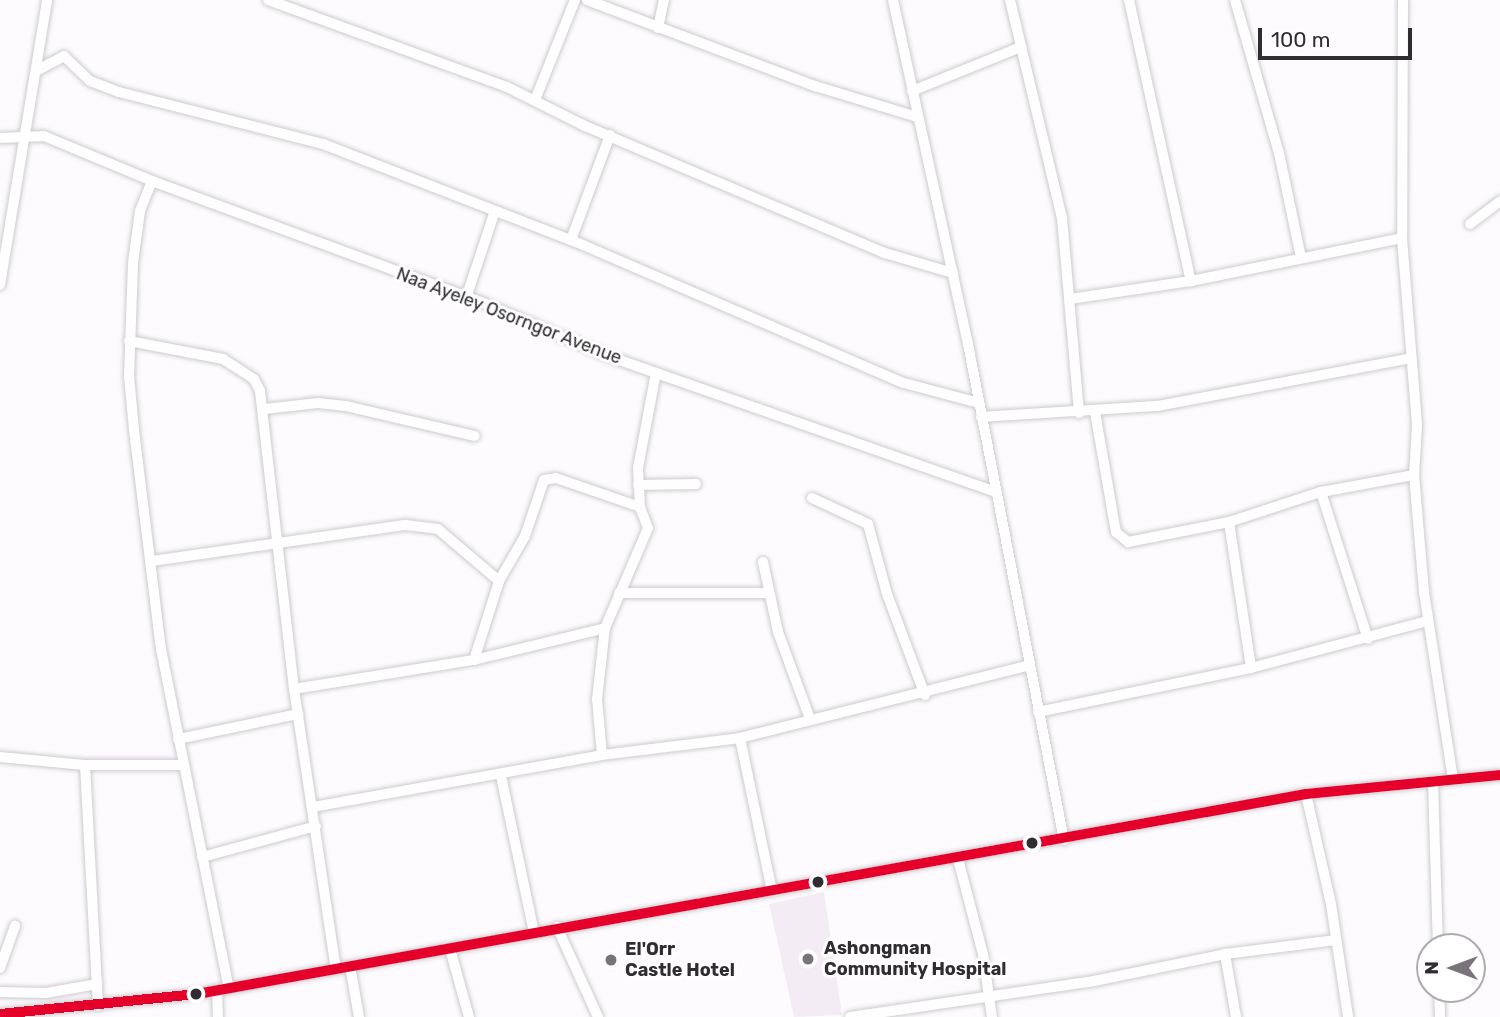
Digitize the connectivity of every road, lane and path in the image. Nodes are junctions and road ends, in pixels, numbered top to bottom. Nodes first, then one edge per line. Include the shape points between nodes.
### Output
1 (47, 0) edge
2 (268, 0) edge
3 (575, 0) edge
4 (587, 0) edge
5 (664, 0) edge
6 (893, 0) edge
7 (1010, 0) edge
8 (1129, 0) edge
9 (1235, 0) edge
10 (1403, 0) edge
11 (658, 28) junction
12 (1021, 47) junction
13 (36, 71) junction
14 (912, 91) junction
15 (535, 100) junction
16 (917, 117) junction
17 (23, 135) junction
18 (610, 135) junction
19 (0, 138) edge
20 (152, 181) junction
21 (1500, 201) edge
22 (495, 214) junction
23 (1470, 224) dead end
24 (1402, 238) junction
25 (571, 240) junction
26 (1301, 257) junction
27 (953, 273) junction
28 (1191, 281) junction
29 (0, 285) edge
30 (466, 298) junction
31 (1070, 299) junction
32 (129, 341) junction
33 (1411, 358) junction
34 (656, 373) junction
35 (979, 403) junction
36 (265, 409) junction
37 (1079, 412) junction
38 (1095, 412) junction
39 (981, 417) junction
40 (475, 436) dead end
41 (1414, 475) junction
42 (696, 484) dead end
43 (638, 485) junction
44 (997, 492) junction
45 (1321, 492) junction
46 (813, 498) dead end
47 (640, 508) junction
48 (1229, 522) junction
49 (278, 542) junction
50 (152, 561) junction
51 (762, 562) dead end
52 (499, 581) junction
53 (619, 593) junction
54 (766, 593) junction
55 (1428, 621) junction
56 (605, 628) junction
57 (1368, 639) junction
58 (474, 660) junction
59 (1030, 665) junction
60 (1251, 668) junction
61 (294, 689) junction
62 (925, 695) junction
63 (1038, 712) junction
64 (298, 714) junction
65 (810, 719) junction
66 (740, 738) junction
67 (177, 739) junction
68 (602, 755) junction
69 (0, 757) edge
70 (85, 765) junction
71 (183, 765) junction
72 (1500, 775) edge
73 (501, 776) junction
74 (1453, 779) junction
75 (1433, 781) junction
76 (1306, 794) junction
77 (313, 807) junction
78 (316, 826) junction
79 (1064, 840) junction
80 (202, 857) junction
81 (958, 859) junction
82 (772, 891) junction
83 (15, 926) dead end
84 (557, 927) junction
85 (534, 932) junction
86 (1438, 933) edge
87 (1336, 940) junction
88 (450, 949) junction
89 (1225, 954) junction
90 (350, 966) junction
91 (0, 968) edge
92 (336, 968) junction
93 (97, 984) junction
94 (229, 988) junction
95 (217, 990) junction
96 (0, 992) edge
97 (988, 996) junction
98 (99, 1006) junction
99 (0, 1014) edge
100 (218, 1017) edge
101 (359, 1017) edge
102 (469, 1017) edge
103 (598, 1017) edge
104 (850, 1017) edge
105 (992, 1017) edge
106 (1236, 1017) edge
107 (1348, 1017) edge

1 - 13 street
2 - 15 street
3 - 15 street
4 - 11 street
5 - 11 street
6 - 14 street
7 - 12 street
8 - 28 street
9 - 26 street via 1279,153
10 - 24 street
11 - 16 street via 815,86
12 - 14 street
12 - 31 street via 1062,218
13 - 17 street
13 - 22 street via 64,56 96,84 310,139
14 - 16 street
15 - 18 street
16 - 27 street
17 - 19 street, Naa Ayeley Osorngor Avenue
17 - 20 street, Naa Ayeley Osorngor Avenue via 44,136
17 - 29 street
18 - 25 street
18 - 27 street via 885,253
20 - 30 street, Naa Ayeley Osorngor Avenue
20 - 32 street via 135,237
21 - 23 street
22 - 25 street
22 - 30 street
24 - 26 street
24 - 33 street
25 - 35 street via 904,383
26 - 28 street
27 - 35 street
28 - 31 street
30 - 34 street, Naa Ayeley Osorngor Avenue
31 - 37 street
32 - 36 street via 198,352 242,369 254,379
32 - 50 street via 134,430
33 - 38 street via 1236,394
33 - 41 street via 1418,425
34 - 43 street
34 - 44 street, Naa Ayeley Osorngor Avenue
35 - 39 street
36 - 40 street via 327,404
36 - 49 street
37 - 38 street
37 - 39 street
38 - 48 street via 1120,538 1128,542 1151,539
39 - 44 street
41 - 45 street
41 - 55 street
42 - 43 street
43 - 47 street
44 - 59 street
45 - 48 street
45 - 57 street
46 - 62 street via 868,524 887,594
47 - 52 street via 546,478 525,536
47 - 53 street via 646,535
48 - 60 street
49 - 50 street
49 - 52 street via 423,526 451,537
49 - 61 street
50 - 67 street
51 - 54 street
52 - 58 street
53 - 54 street
53 - 56 street
54 - 65 street
55 - 57 street
55 - 74 street
56 - 58 street
56 - 68 street via 597,699
57 - 60 street
58 - 61 street
59 - 62 street
59 - 63 street
60 - 63 street
61 - 64 street
62 - 65 street
63 - 79 street
64 - 67 street
64 - 77 street
65 - 66 street
66 - 68 street
66 - 82 street
67 - 71 street
68 - 73 street
69 - 70 street
70 - 71 street
70 - 93 street
71 - 80 street
72 - 74 street
73 - 77 street
73 - 85 street
74 - 75 street
75 - 76 street
75 - 86 street
76 - 79 street
76 - 87 street
77 - 78 street
78 - 80 street
78 - 92 street
79 - 81 street
80 - 94 street
81 - 82 street
81 - 97 street via 983,954
82 - 84 street
83 - 91 street
84 - 85 street
84 - 103 street
85 - 88 street
87 - 89 street
87 - 107 street
88 - 90 street
88 - 102 street
89 - 97 street via 1094,981
89 - 106 street
90 - 92 street
90 - 101 street
92 - 94 street
93 - 96 street via 46,993
93 - 98 street
94 - 95 street
95 - 98 street
95 - 100 street
97 - 104 street
97 - 105 street
98 - 99 street

